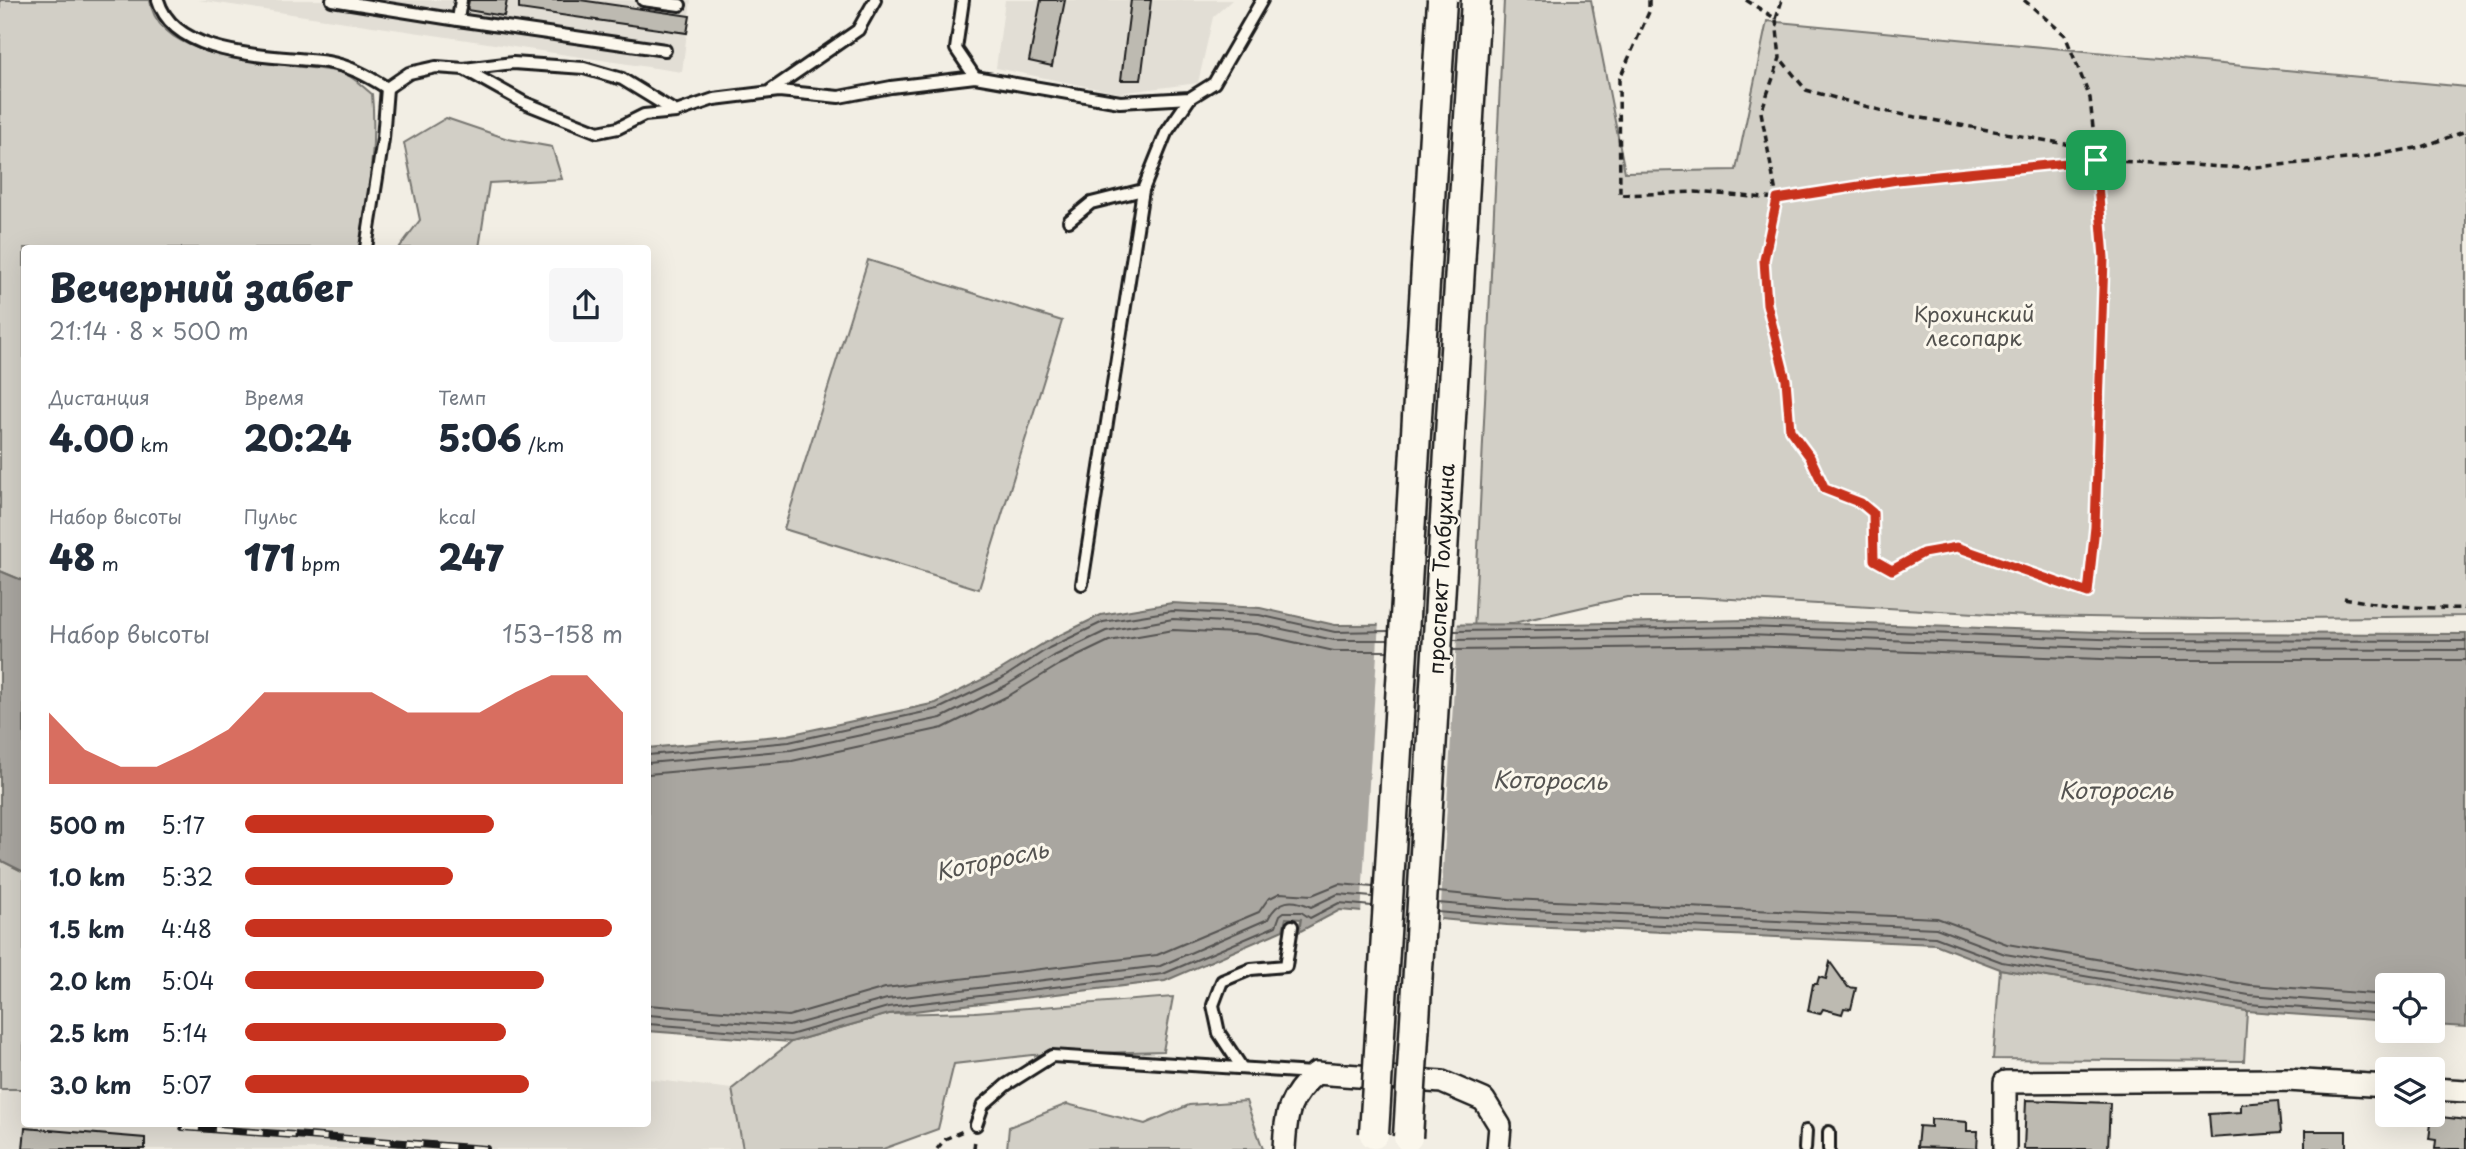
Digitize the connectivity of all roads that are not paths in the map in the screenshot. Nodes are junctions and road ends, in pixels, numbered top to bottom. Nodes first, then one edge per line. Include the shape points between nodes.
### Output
1 (158, 0) edge
2 (332, 0) edge
3 (461, 0) edge
4 (643, 0) edge
5 (876, 0) edge
6 (963, 0) edge
7 (1262, 0) edge
8 (1442, 0) edge
9 (1476, 0) edge
10 (680, 5) dead end
11 (458, 20) junction
12 (665, 50) dead end
13 (464, 69) junction
14 (975, 77) junction
15 (387, 88) junction
16 (768, 92) junction
17 (1190, 98) junction
18 (676, 112) junction
19 (1143, 190) junction
20 (1069, 221) dead end
21 (366, 245) edge
22 (1082, 584) dead end
23 (1292, 926) dead end
24 (1242, 1068) junction
25 (1316, 1073) junction
26 (2375, 1085) edge
27 (2445, 1090) edge
28 (2466, 1091) edge
29 (976, 1125) road end
30 (1806, 1131) dead end
31 (1829, 1132) dead end
32 (1374, 1134) dead end
33 (1408, 1137) dead end
34 (1284, 1149) edge
35 (1498, 1149) edge
36 (1805, 1149) edge
37 (1829, 1149) edge
38 (2005, 1149) edge

1 - 15 lane via 173,26 210,44 253,55 328,62 360,71
2 - 11 lane
3 - 11 lane
4 - 10 lane
5 - 16 lane via 858,30
6 - 14 lane via 956,49
7 - 17 lane via 1214,83
8 - 32 main road, проспект Толбухина, bridge
9 - 33 main road, проспект Толбухина, bridge
11 - 12 lane
13 - 15 lane via 436,67 410,73
13 - 18 lane via 513,63 599,70
13 - 18 lane via 525,103 598,132 644,115
14 - 16 lane via 839,97
14 - 17 lane via 1120,102
15 - 21 lane
16 - 18 lane via 714,99
17 - 19 lane via 1166,133
19 - 20 lane via 1091,203
19 - 22 lane
23 - 24 lane via 1286,966 1251,969 1222,981 1213,1005 1219,1033
24 - 25 lane
24 - 29 lane via 1052,1056 983,1105
25 - 34 street via 1297,1090 1285,1122
25 - 35 street via 1442,1082 1484,1100 1500,1126
26 - 38 street via 2287,1080 2005,1082
27 - 28 street
30 - 36 lane
31 - 37 lane

